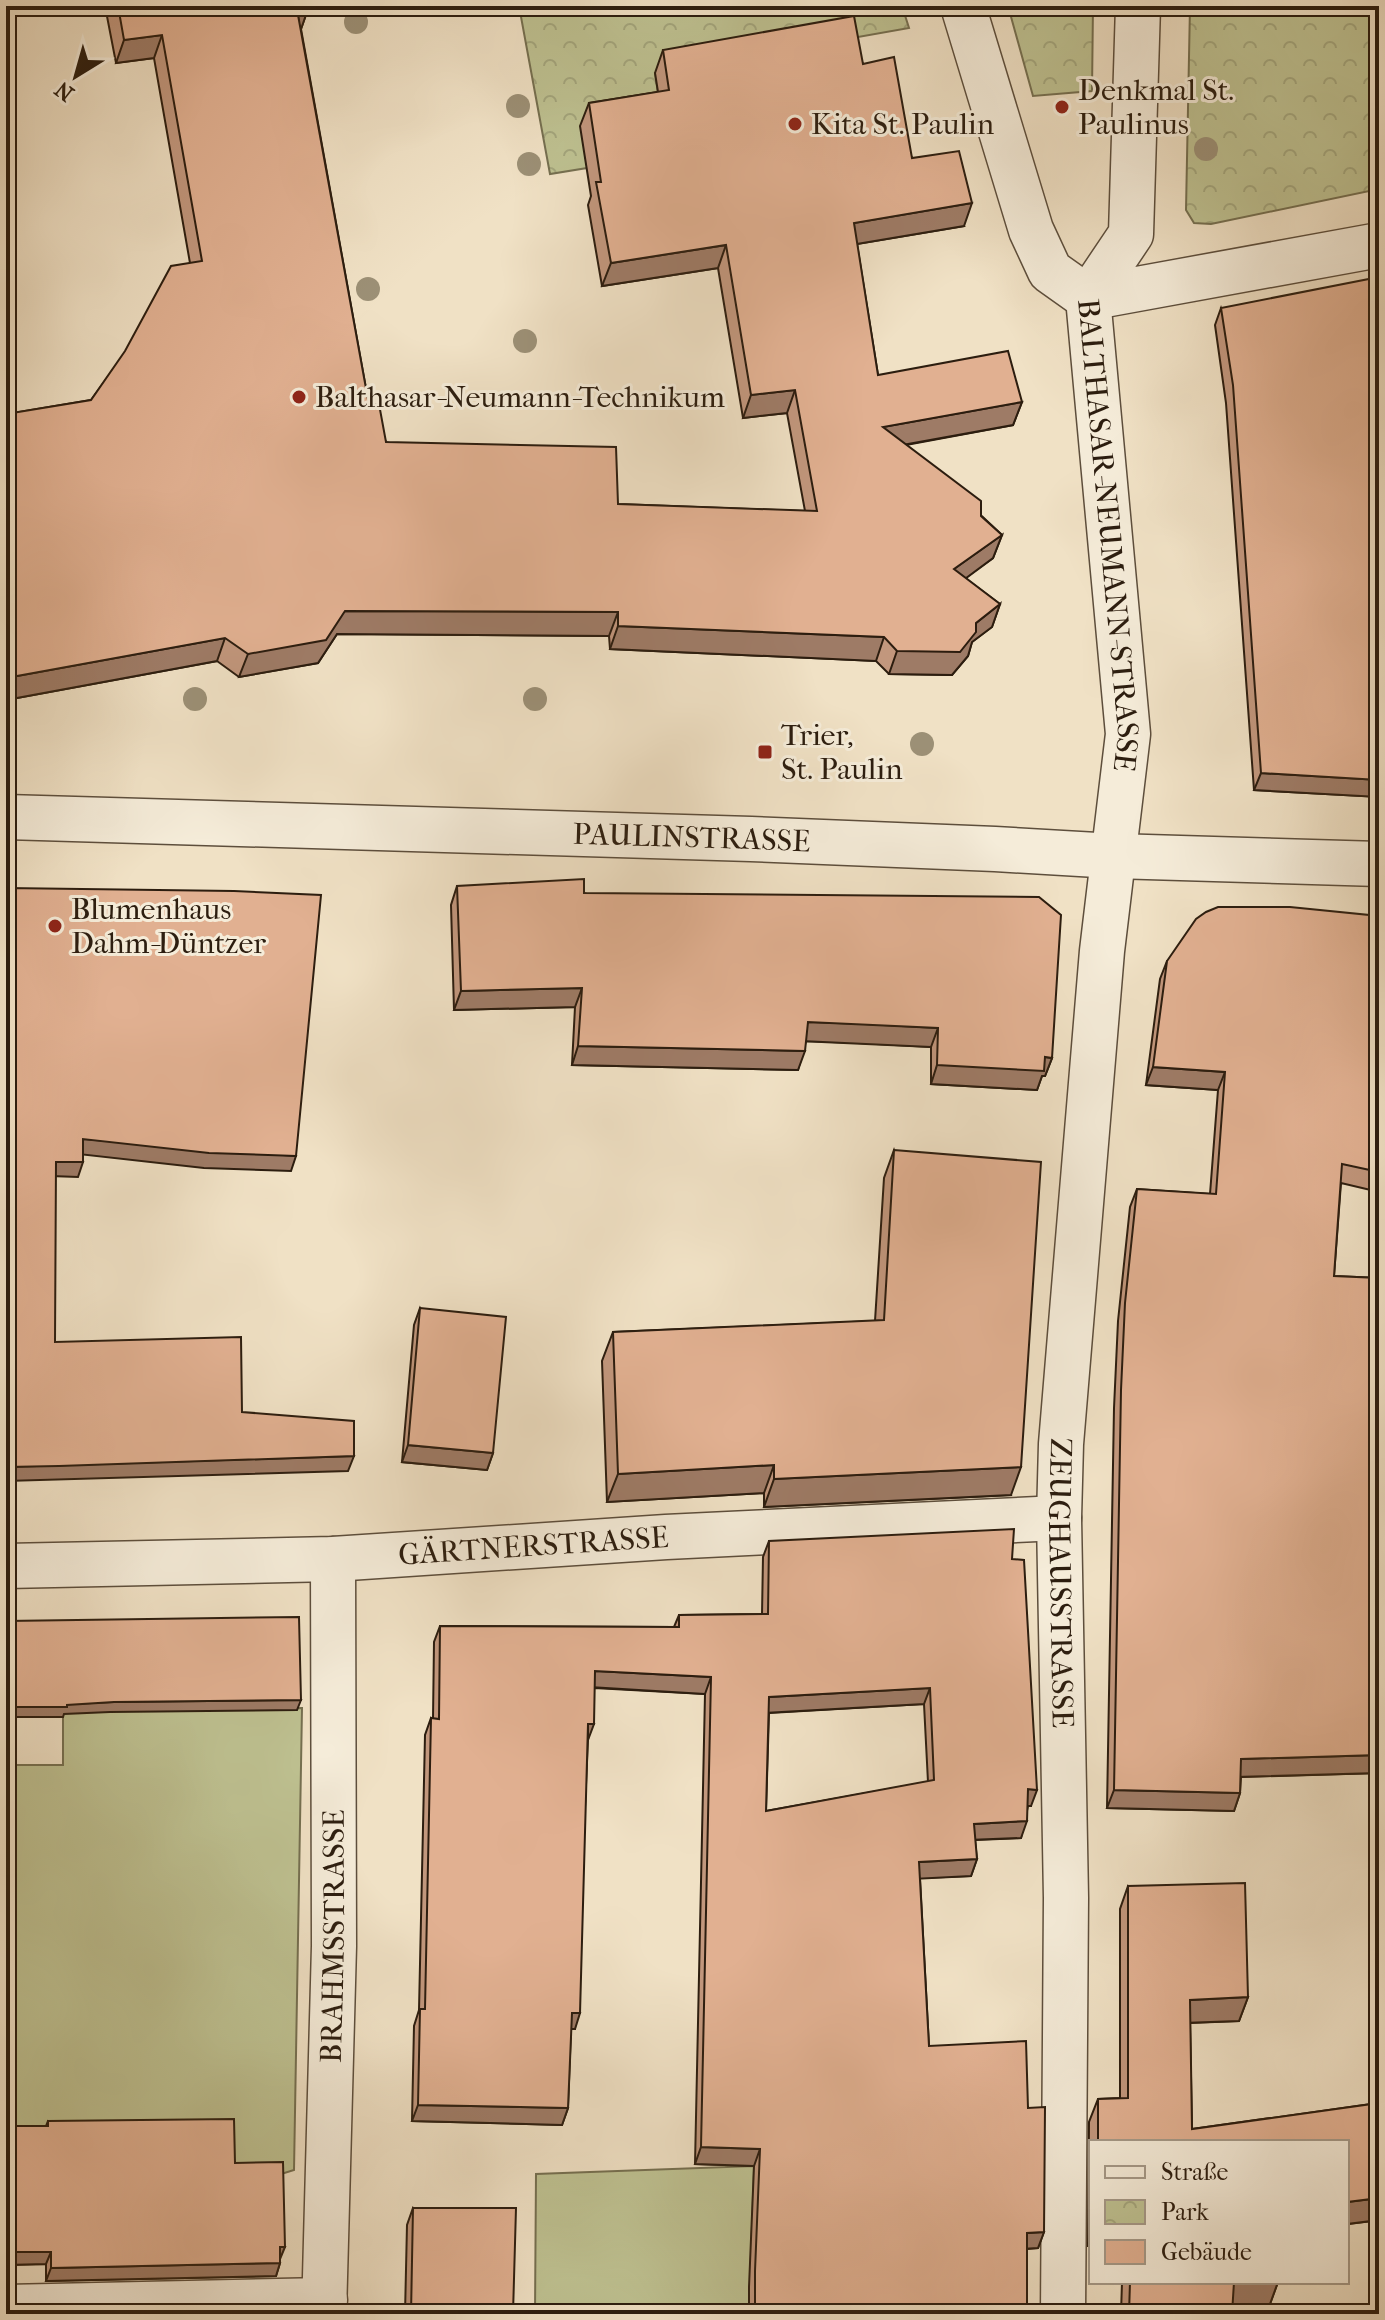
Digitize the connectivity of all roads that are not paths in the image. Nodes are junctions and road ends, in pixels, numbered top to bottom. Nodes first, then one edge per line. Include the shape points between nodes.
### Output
1 (963, 6) edge
2 (1138, 6) edge
3 (1379, 245) edge
4 (1088, 298) junction
5 (6, 817) edge
6 (1114, 856) junction
7 (1379, 864) edge
8 (1059, 1518) junction
9 (333, 1559) junction
10 (6, 1566) edge
11 (6, 2307) edge
12 (324, 2307) edge
13 (1063, 2314) edge

1 - 4 street, BALTHASAR-NEUMANN-STRASSE via 1031,230 1050,271
2 - 4 street via 1131,234
3 - 4 street
4 - 6 street, BALTHASAR-NEUMANN-STRASSE via 1128,734
5 - 6 street, PAULINSTRASSE via 751,839
6 - 7 street, PAULINSTRASSE
6 - 8 street, ZEUGHAUSSTRASSE via 1064,1400
8 - 9 street, GÄRTNERSTRASSE
8 - 13 street, ZEUGHAUSSTRASSE via 1066,1898
9 - 10 street, GÄRTNERSTRASSE
9 - 12 street, BRAHMSSTRASSE via 334,1946
11 - 12 street

